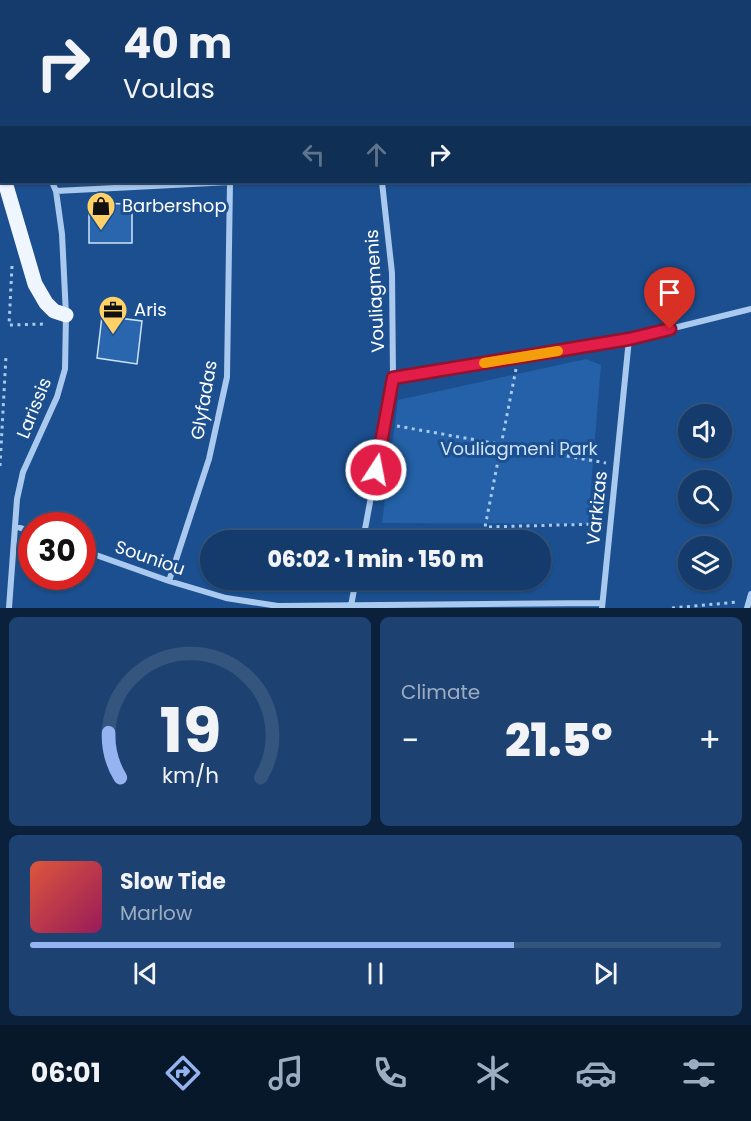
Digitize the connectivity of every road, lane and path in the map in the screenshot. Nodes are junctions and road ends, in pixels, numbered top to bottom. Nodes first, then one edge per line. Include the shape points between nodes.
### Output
1 (5, 183) edge
2 (52, 183) edge
3 (212, 183) edge
4 (231, 183) edge
5 (382, 183) edge
6 (56, 191) junction
7 (751, 309) edge
8 (66, 315) junction
9 (9, 325) dead end
10 (629, 339) junction
11 (6, 356) dead end
12 (518, 358) junction
13 (393, 378) junction
14 (385, 424) junction
15 (502, 444) junction
16 (616, 465) junction
17 (0, 466) edge
18 (610, 523) junction
19 (15, 526) junction
20 (18, 527) edge
21 (365, 530) edge
22 (96, 555) edge
23 (170, 581) junction
24 (354, 590) edge
25 (749, 601) edge
26 (602, 605) edge
27 (351, 606) junction
28 (453, 607) edge
29 (9, 608) edge
30 (672, 608) edge

1 - 8 main road via 35,285 54,311
2 - 6 street, Larissis
3 - 6 street
4 - 23 street, Glyfadas via 227,377 209,459
5 - 13 street, Vouliagmenis via 392,273
6 - 8 street, Larissis
7 - 10 street
8 - 9 path via 48,324
8 - 19 street, Larissis via 65,369 57,397 23,472
10 - 12 street
10 - 16 street, Varkizas
11 - 17 path
12 - 13 street
12 - 15 path
13 - 14 street, Vouliagmenis
14 - 15 path
14 - 21 street, Vouliagmenis
15 - 16 path
15 - 18 path via 485,527
16 - 18 street, Varkizas
18 - 26 street, Varkizas
19 - 20 street
19 - 29 street, Larissis
22 - 23 street, Souniou
23 - 27 street, Souniou via 226,598 278,606
24 - 27 street
25 - 30 path
26 - 28 street, Souniou
27 - 28 street, Souniou

